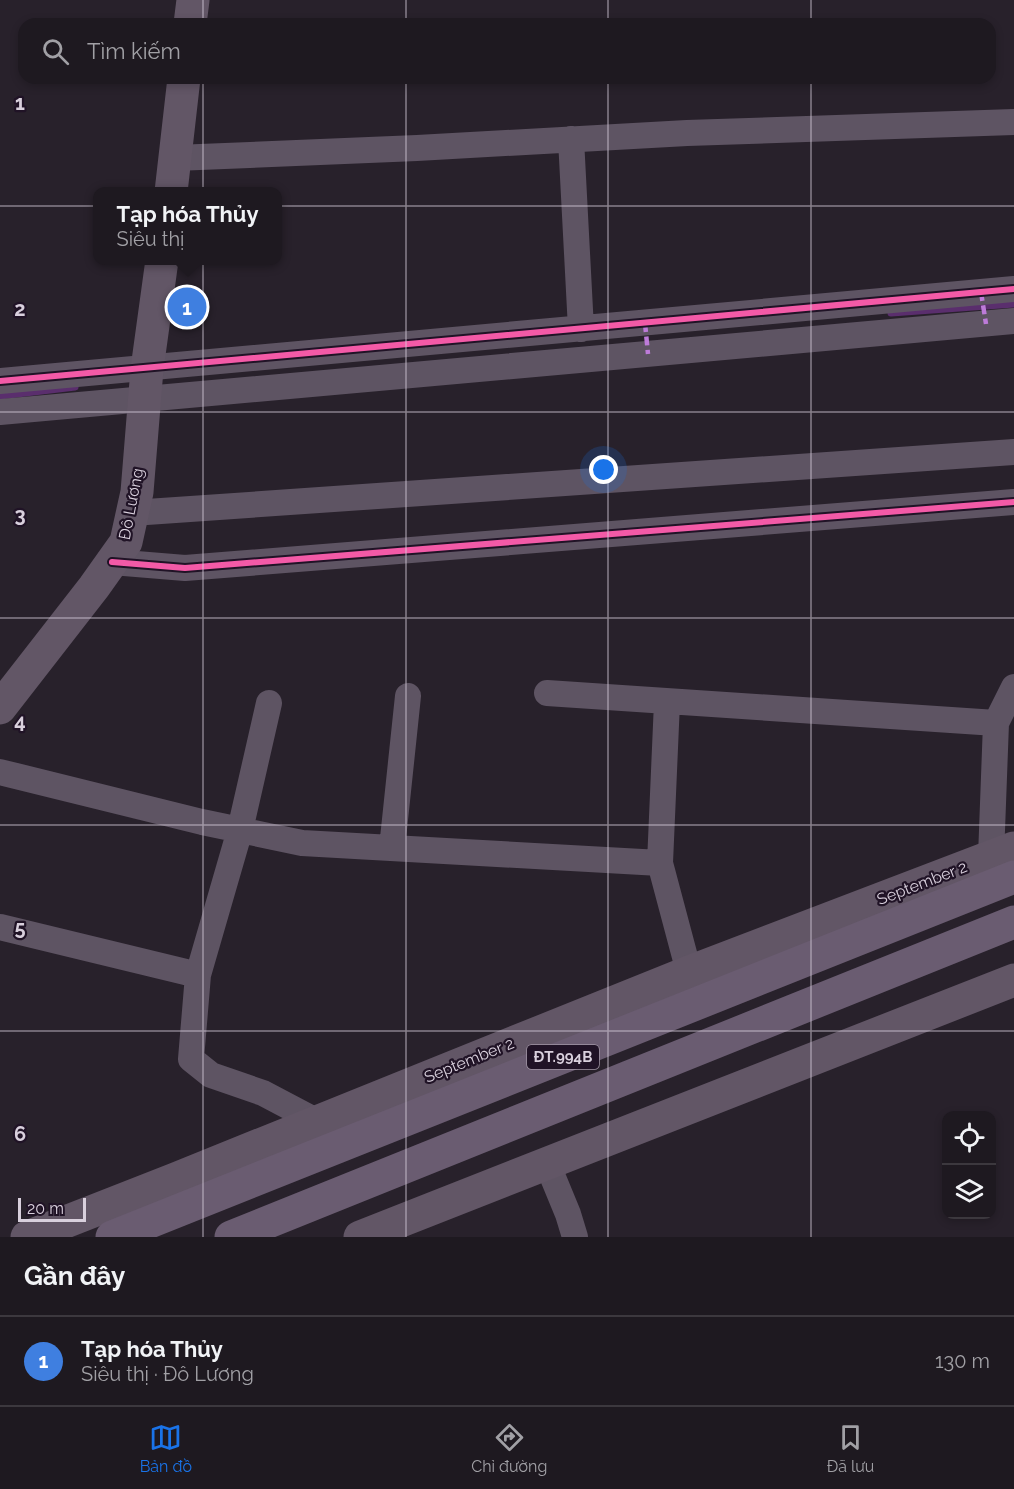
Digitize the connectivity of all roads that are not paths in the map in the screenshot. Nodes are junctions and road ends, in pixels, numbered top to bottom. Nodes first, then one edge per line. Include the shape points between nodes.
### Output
1 (193, 0) edge
2 (191, 18) edge
3 (183, 84) edge
4 (1014, 122) edge
5 (571, 139) junction
6 (175, 158) junction
7 (172, 187) edge
8 (161, 265) edge
9 (1014, 289) edge
10 (1014, 321) edge
11 (581, 329) junction
12 (0, 381) edge
13 (146, 384) junction
14 (0, 412) edge
15 (1014, 452) edge
16 (1014, 502) edge
17 (132, 513) junction
18 (112, 562) junction
19 (1014, 687) edge
20 (547, 693) dead end
21 (408, 696) dead end
22 (667, 702) junction
23 (269, 703) dead end
24 (0, 708) edge
25 (996, 723) junction
26 (0, 772) edge
27 (240, 830) junction
28 (392, 848) junction
29 (1006, 861) edge
30 (660, 863) junction
31 (1014, 922) edge
32 (0, 927) edge
33 (689, 972) junction
34 (198, 975) junction
35 (1014, 980) edge
36 (318, 1122) junction
37 (548, 1163) junction
38 (27, 1237) edge
39 (112, 1237) edge
40 (231, 1237) edge
41 (360, 1237) edge
42 (575, 1237) edge

1 - 2 main road
3 - 6 main road
4 - 5 street
5 - 6 street
5 - 11 street
6 - 7 main road
8 - 13 main road, Đô Lương
9 - 11 street
10 - 13 street
11 - 13 street
12 - 13 street
13 - 14 street
13 - 17 main road, Đô Lương
15 - 17 street
16 - 18 street via 185,568
17 - 18 main road, Đô Lương via 126,542
18 - 24 main road, Đô Lương
19 - 25 street
20 - 22 street
21 - 28 street
22 - 25 street
22 - 30 street
23 - 27 street
25 - 29 street
26 - 27 street
27 - 28 street via 302,843
27 - 34 street
28 - 30 street
29 - 33 main road, September 2 / ĐT.994B
29 - 39 main road, September 2 / ĐT.994B
30 - 33 street
31 - 40 main road, ĐT.994B
32 - 34 street
33 - 36 main road, September 2 / ĐT.994B
34 - 36 street via 190,1059 211,1075 263,1093
35 - 37 main road
36 - 38 main road, September 2 / ĐT.994B
37 - 41 main road
37 - 42 street

